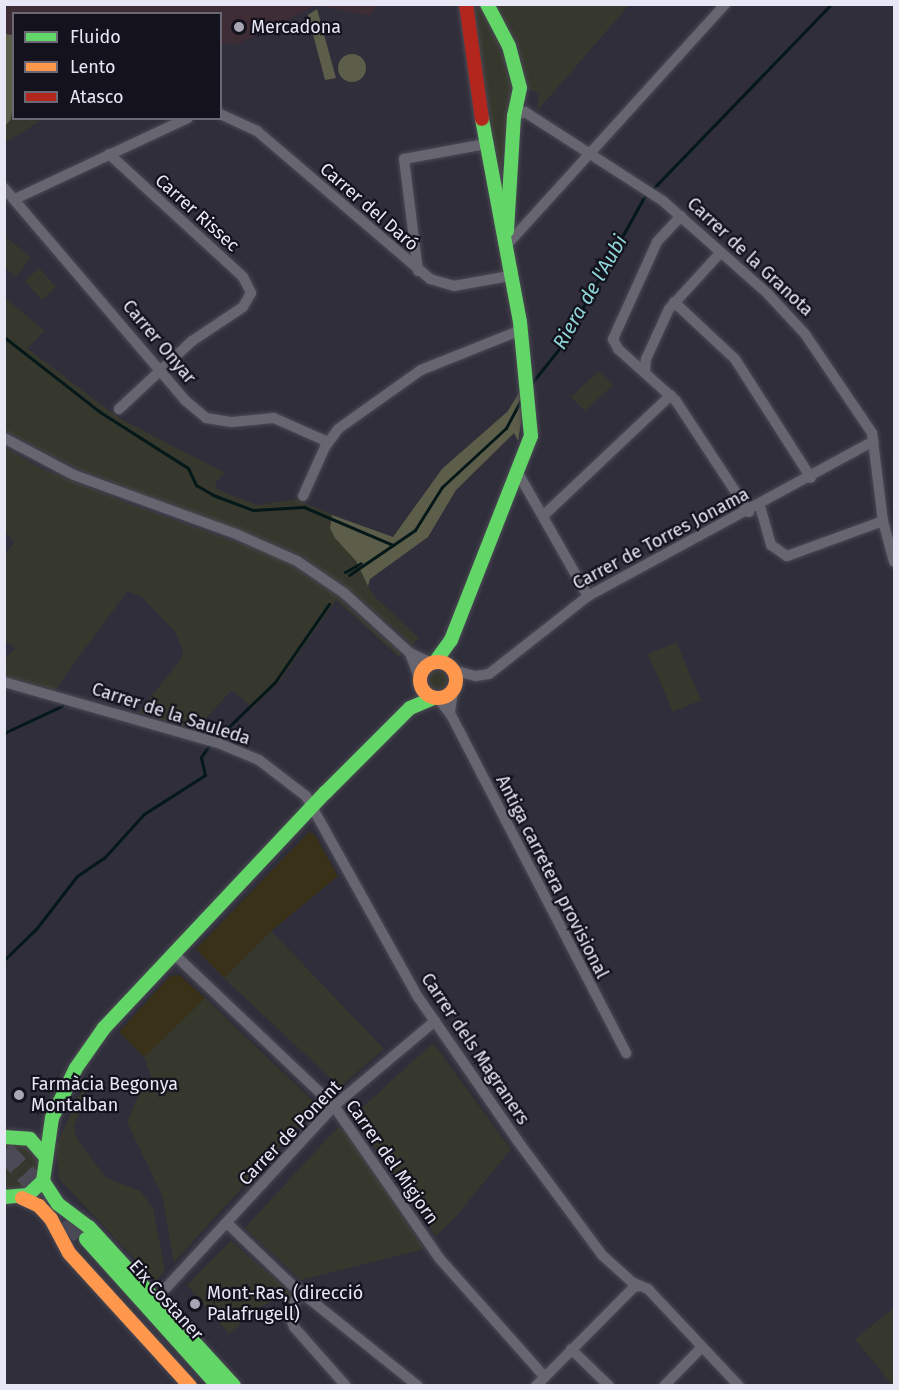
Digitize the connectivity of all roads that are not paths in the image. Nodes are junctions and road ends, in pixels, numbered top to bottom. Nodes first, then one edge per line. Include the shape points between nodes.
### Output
1 (466, 4) edge
2 (487, 4) edge
3 (725, 4) edge
4 (517, 102) junction
5 (222, 115) edge
6 (184, 120) edge
7 (537, 120) junction
8 (486, 144) junction
9 (109, 154) junction
10 (586, 154) junction
11 (4, 188) edge
12 (15, 200) junction
13 (681, 216) junction
14 (505, 247) junction
15 (721, 252) junction
16 (418, 271) junction
17 (509, 276) junction
18 (674, 302) junction
19 (521, 330) junction
20 (160, 368) junction
21 (645, 372) junction
22 (671, 395) junction
23 (119, 409) dead end
24 (4, 438) edge
25 (874, 441) junction
26 (328, 442) junction
27 (518, 473) junction
28 (811, 478) junction
29 (303, 496) dead end
30 (759, 506) junction
31 (749, 512) junction
32 (543, 516) junction
33 (884, 526) junction
34 (894, 561) edge
35 (588, 596) junction
36 (451, 640) junction
37 (410, 653) junction
38 (433, 663) junction
39 (451, 668) junction
40 (471, 675) junction
41 (4, 682) edge
42 (420, 682) junction
43 (454, 688) junction
44 (436, 698) junction
45 (410, 708) junction
46 (451, 715) junction
47 (311, 807) junction
48 (174, 954) junction
49 (435, 1022) junction
50 (626, 1053) dead end
51 (334, 1106) junction
52 (52, 1118) junction
53 (10, 1135) edge
54 (45, 1156) junction
55 (43, 1181) junction
56 (4, 1197) edge
57 (22, 1198) junction
58 (227, 1223) junction
59 (641, 1286) junction
60 (166, 1288) dead end
61 (299, 1290) junction
62 (702, 1347) junction
63 (571, 1349) junction
64 (544, 1376) junction
65 (190, 1386) edge
66 (203, 1386) edge
67 (218, 1386) edge
68 (234, 1386) edge
69 (346, 1386) edge
70 (418, 1386) edge
71 (536, 1386) edge
72 (609, 1386) edge
73 (664, 1386) edge
74 (739, 1386) edge

1 - 8 main road
2 - 4 main road via 509,46
3 - 10 street
4 - 7 street
4 - 7 street via 521,112
4 - 14 main road
5 - 16 street, Carrer del Daró via 257,131
6 - 9 street
7 - 10 street, Carrer de la Granota
8 - 14 main road
8 - 16 street via 404,159
9 - 12 street
9 - 20 street, Carrer Rissec via 243,277 251,293 248,301
10 - 13 street, Carrer de la Granota
10 - 14 street
11 - 12 street, Carrer Onyar
12 - 20 street, Carrer Onyar
13 - 15 street, Carrer de la Granota
13 - 21 street via 657,242 614,330 618,349
14 - 17 main road
15 - 18 street
15 - 25 street, Carrer de la Granota via 768,294 816,347
16 - 17 street, Carrer del Daró via 443,285
17 - 19 main road
18 - 21 street via 645,359
18 - 28 street via 735,359
19 - 26 street via 421,370 338,429
19 - 27 main road via 531,436
20 - 23 street
20 - 26 street, Carrer Onyar via 186,401 206,418 232,422 274,418
21 - 22 street
22 - 31 street
22 - 32 street
24 - 37 street via 74,475 252,540 297,561 344,593
25 - 28 street, Carrer de Torres Jonama
25 - 33 street
26 - 29 street
27 - 32 street
27 - 36 main road
28 - 30 street, Carrer de Torres Jonama
30 - 31 street, Carrer de Torres Jonama
30 - 33 street via 771,545 788,556
31 - 35 street, Carrer de Torres Jonama
32 - 35 street
33 - 34 street
35 - 40 street, Carrer de Torres Jonama via 489,674
36 - 38 main road
36 - 39 main road
37 - 38 street
37 - 42 street via 419,668
38 - 39 main road
38 - 42 main road
39 - 40 street
39 - 43 main road
40 - 43 street, Carrer de Torres Jonama
41 - 47 street, Carrer de la Sauleda via 214,741 278,772 306,796
42 - 44 main road
42 - 45 main road
43 - 44 main road
43 - 46 street
44 - 45 main road
44 - 46 street, Antiga carretera provisional
45 - 47 main road
46 - 50 street, Antiga carretera provisional
47 - 48 main road
47 - 49 street, Carrer dels Magraners
48 - 51 street, Carrer del Migjorn
48 - 52 main road via 91,1045
49 - 51 street, Carrer de Ponent
49 - 59 street, Carrer dels Magraners via 602,1255
51 - 58 street, Carrer de Ponent
51 - 64 street, Carrer del Migjorn via 440,1259
52 - 53 main road
52 - 54 main road
53 - 54 main road via 35,1143
54 - 55 main road
55 - 57 main road
55 - 68 main road via 58,1204 89,1227
56 - 57 main road
57 - 65 main road via 39,1206 51,1219 69,1253
58 - 60 street, Carrer de Ponent
58 - 61 street
59 - 62 street, Carrer dels Magraners
59 - 63 street via 634,1287
61 - 69 street via 291,1316 294,1327
61 - 70 street
62 - 73 street
62 - 74 street, Carrer dels Magraners
63 - 64 street
63 - 72 street
64 - 71 street
66 - 67 main road, Eix Costaner via 83,1243

